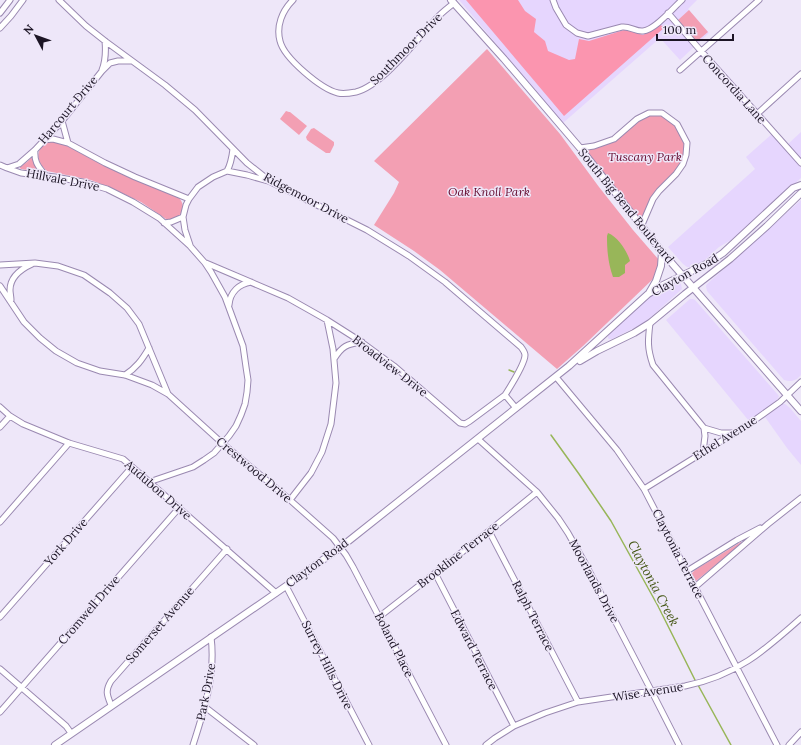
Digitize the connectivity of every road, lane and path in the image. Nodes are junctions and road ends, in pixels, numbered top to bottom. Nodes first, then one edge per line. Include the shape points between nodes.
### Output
1 (10, 0) edge
2 (23, 0) edge
3 (59, 0) edge
4 (293, 0) edge
5 (553, 0) edge
6 (682, 0) edge
7 (759, 0) edge
8 (453, 1) edge
9 (0, 13) edge
10 (668, 13) junction
11 (0, 28) edge
12 (105, 41) junction
13 (701, 51) junction
14 (131, 61) junction
15 (102, 70) junction
16 (680, 70) dead end
17 (801, 74) edge
18 (757, 114) junction
19 (62, 121) junction
20 (44, 140) junction
21 (68, 142) junction
22 (580, 148) junction
23 (233, 149) junction
24 (35, 150) junction
25 (801, 163) edge
26 (0, 165) edge
27 (7, 168) junction
28 (227, 171) junction
29 (45, 176) junction
30 (270, 182) junction
31 (801, 184) edge
32 (801, 193) edge
33 (189, 199) junction
34 (183, 217) junction
35 (164, 223) junction
36 (641, 227) junction
37 (190, 246) junction
38 (662, 252) junction
39 (34, 263) junction
40 (205, 263) junction
41 (0, 265) edge
42 (683, 276) junction
43 (252, 282) junction
44 (0, 286) edge
45 (693, 287) junction
46 (648, 294) junction
47 (11, 302) junction
48 (229, 306) junction
49 (327, 320) junction
50 (650, 323) junction
51 (362, 342) junction
52 (148, 348) junction
53 (334, 359) junction
54 (570, 366) junction
55 (125, 375) junction
56 (556, 377) junction
57 (801, 382) edge
58 (168, 394) junction
59 (505, 394) junction
60 (787, 395) junction
61 (0, 407) edge
62 (516, 408) junction
63 (801, 411) edge
64 (10, 416) junction
65 (0, 427) edge
66 (704, 428) junction
67 (734, 433) junction
68 (478, 439) junction
69 (69, 443) junction
70 (222, 443) junction
71 (703, 452) junction
72 (132, 467) junction
73 (149, 482) junction
74 (644, 489) junction
75 (537, 492) junction
76 (801, 498) edge
77 (290, 500) junction
78 (179, 508) junction
79 (0, 522) edge
80 (768, 524) junction
81 (489, 531) junction
82 (340, 547) junction
83 (227, 549) junction
84 (687, 571) junction
85 (435, 573) junction
86 (286, 586) junction
87 (695, 587) junction
88 (276, 593) junction
89 (0, 617) edge
90 (379, 617) junction
91 (801, 618) edge
92 (211, 638) junction
93 (0, 669) edge
94 (736, 669) junction
95 (21, 688) junction
96 (652, 692) junction
97 (578, 702) junction
98 (112, 705) junction
99 (205, 707) junction
100 (0, 712) edge
101 (514, 726) junction
102 (801, 732) edge
103 (71, 733) junction
104 (55, 745) edge
105 (193, 745) edge
106 (254, 745) edge
107 (368, 745) edge
108 (446, 745) edge
109 (486, 745) edge
110 (679, 745) edge
111 (777, 745) edge
112 (789, 745) edge

1 - 9 street
2 - 11 street
3 - 12 street, Ridgemoor Drive
4 - 8 street, Southmoor Drive via 280,19 281,43 289,56 308,76 338,94 355,93 368,88 405,54
5 - 10 street via 566,25 577,33 588,36 622,27 636,31 649,30
6 - 10 street
7 - 13 street
8 - 22 main road, South Big Bend Boulevard
10 - 13 street, Concordia Lane
12 - 14 street, Ridgemoor Drive
12 - 15 street, Harcourt Drive via 106,51
13 - 16 street
13 - 18 street, Concordia Lane
14 - 15 street, Harcourt Drive via 110,63
14 - 23 street, Ridgemoor Drive via 195,110
15 - 19 street, Harcourt Drive
17 - 18 street
18 - 25 street, Concordia Lane
19 - 20 street, Harcourt Drive
19 - 21 street
20 - 21 street, Hillvale Drive
20 - 24 street, Harcourt Drive
21 - 33 street, Hillvale Drive via 111,166
22 - 36 main road, South Big Bend Boulevard
22 - 36 street via 614,139 637,119 649,113 662,113 677,124 687,143 684,164 653,199
23 - 28 street
23 - 30 street, Ridgemoor Drive
24 - 27 street, Harcourt Drive via 19,164
24 - 29 street, Harcourt Drive via 37,165
26 - 27 street, Hillvale Drive
27 - 29 street, Hillvale Drive
28 - 30 street
28 - 33 street via 198,187
29 - 35 street, Hillvale Drive via 107,189 133,202
30 - 59 street, Ridgemoor Drive via 367,230 409,256 445,282 521,347 525,355 523,364
31 - 42 main road, Clayton Road via 793,188 723,253
32 - 45 main road, Clayton Road via 730,259
33 - 34 street
34 - 35 street
34 - 37 street
35 - 37 street, Hillvale Drive
36 - 38 main road, South Big Bend Boulevard
37 - 40 street, Hillvale Drive
38 - 42 main road, South Big Bend Boulevard
38 - 46 main road via 661,266
39 - 41 street, Crestwood Drive
39 - 47 street via 18,272 12,280
39 - 52 street, Crestwood Drive via 58,266 84,275 110,292 139,324
40 - 43 street, Broadview Drive
40 - 48 street, Hillvale Drive
42 - 45 main road, South Big Bend Boulevard
42 - 46 main road, Clayton Road
43 - 48 street via 235,290
43 - 49 street, Broadview Drive
44 - 47 street, Crestwood Drive
45 - 50 main road, Clayton Road
45 - 60 main road, South Big Bend Boulevard
46 - 54 main road, Clayton Road
47 - 55 street, Crestwood Drive via 24,322 56,351 77,363 100,371
48 - 70 street, Hillvale Drive via 243,346 248,392 236,426
49 - 51 street, Broadview Drive
49 - 53 street
50 - 54 main road, Clayton Road
50 - 66 street via 648,342 652,365
51 - 53 street via 347,345
51 - 59 street, Broadview Drive via 460,423 470,421
52 - 55 street via 140,363
52 - 58 street, Crestwood Drive
53 - 77 street via 336,383 331,424 322,452 311,473
54 - 56 main road, Clayton Road
55 - 58 street, Crestwood Drive
56 - 62 main road, Clayton Road
56 - 74 street, Claytonia Terrace via 617,450
57 - 60 street, Ethel Avenue
58 - 70 street, Crestwood Drive
59 - 62 street
60 - 63 main road, South Big Bend Boulevard
60 - 67 street, Ethel Avenue
61 - 64 street, Audubon Drive
62 - 68 main road, Clayton Road
64 - 65 street
64 - 69 street, Audubon Drive
66 - 67 street via 721,433
66 - 71 street
67 - 71 street, Ethel Avenue
68 - 75 street, Moorlands Drive
68 - 82 main road, Clayton Road
69 - 72 street, Audubon Drive via 119,457
69 - 79 street
70 - 73 street, Hillvale Drive via 193,467
70 - 77 street, Crestwood Drive
71 - 74 street, Ethel Avenue
72 - 73 street, Audubon Drive
72 - 89 street, York Drive
73 - 78 street, Audubon Drive
74 - 84 street, Claytonia Terrace
75 - 81 street, Brookline Terrace
75 - 96 street, Moorlands Drive via 568,533
76 - 80 street
77 - 82 street, Crestwood Drive
78 - 83 street, Audubon Drive
78 - 95 street, Cromwell Drive
80 - 84 street
80 - 87 street
81 - 85 street, Brookline Terrace
81 - 97 street, Ralph Terrace
82 - 86 main road, Clayton Road
82 - 90 street, Boland Place
83 - 88 street, Audubon Drive
83 - 98 street, Somerset Avenue via 111,681 107,691
84 - 87 street, Claytonia Terrace
85 - 90 street, Brookline Terrace
85 - 101 street, Edward Terrace
86 - 88 main road, Clayton Road
86 - 107 street, Surrey Hills Drive
87 - 94 street, Claytonia Terrace
88 - 92 main road, Clayton Road
90 - 108 street, Boland Place
91 - 94 street, Wise Avenue via 765,650
92 - 98 main road, Clayton Road
92 - 99 street, Park Drive via 213,650
93 - 95 street
94 - 96 street, Wise Avenue via 693,685
94 - 111 street, Claytonia Terrace
95 - 100 street, Cromwell Drive
95 - 103 street
96 - 97 street, Wise Avenue
96 - 110 street, Moorlands Drive
97 - 101 street, Wise Avenue
98 - 103 main road, Clayton Road
99 - 105 street, Park Drive
99 - 106 street
101 - 109 street, Wise Avenue
102 - 112 street
103 - 104 main road, Clayton Road

